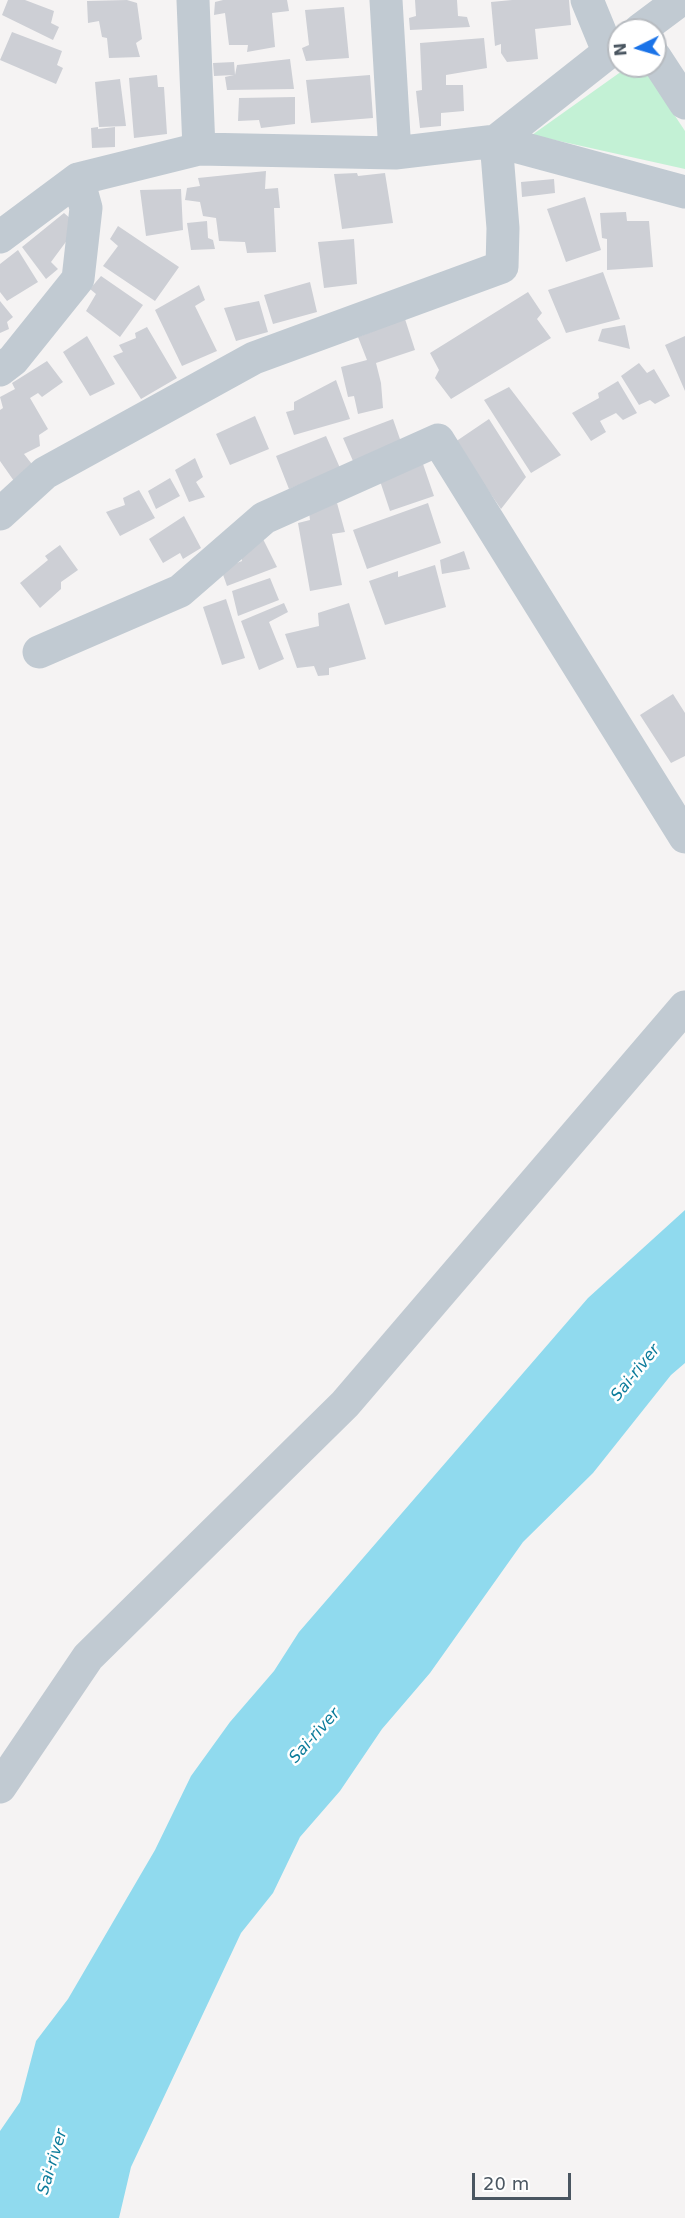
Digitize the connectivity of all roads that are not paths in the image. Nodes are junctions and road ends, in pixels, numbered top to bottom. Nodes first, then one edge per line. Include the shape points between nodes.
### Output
1 (194, 0) edge
2 (386, 0) edge
3 (587, 0) edge
4 (680, 0) edge
5 (656, 18) edge
6 (607, 35) edge
7 (607, 53) edge
8 (667, 75) edge
9 (685, 103) edge
10 (496, 141) junction
11 (199, 148) junction
12 (395, 153) junction
13 (78, 179) junction
14 (685, 192) edge
15 (0, 237) edge
16 (0, 370) edge
17 (0, 514) edge
18 (39, 652) dead end
19 (685, 837) edge
20 (685, 1007) edge
21 (0, 1787) edge

1 - 11 street
2 - 12 street
3 - 6 street
4 - 5 street
7 - 10 street
8 - 9 street
10 - 12 street
10 - 14 street
10 - 17 street via 504,228 502,267 254,358 45,474
11 - 12 street
11 - 13 street
13 - 15 street
13 - 16 street via 86,208 78,279 13,360
18 - 19 street via 180,591 264,518 438,440
20 - 21 street via 345,1404 88,1657

